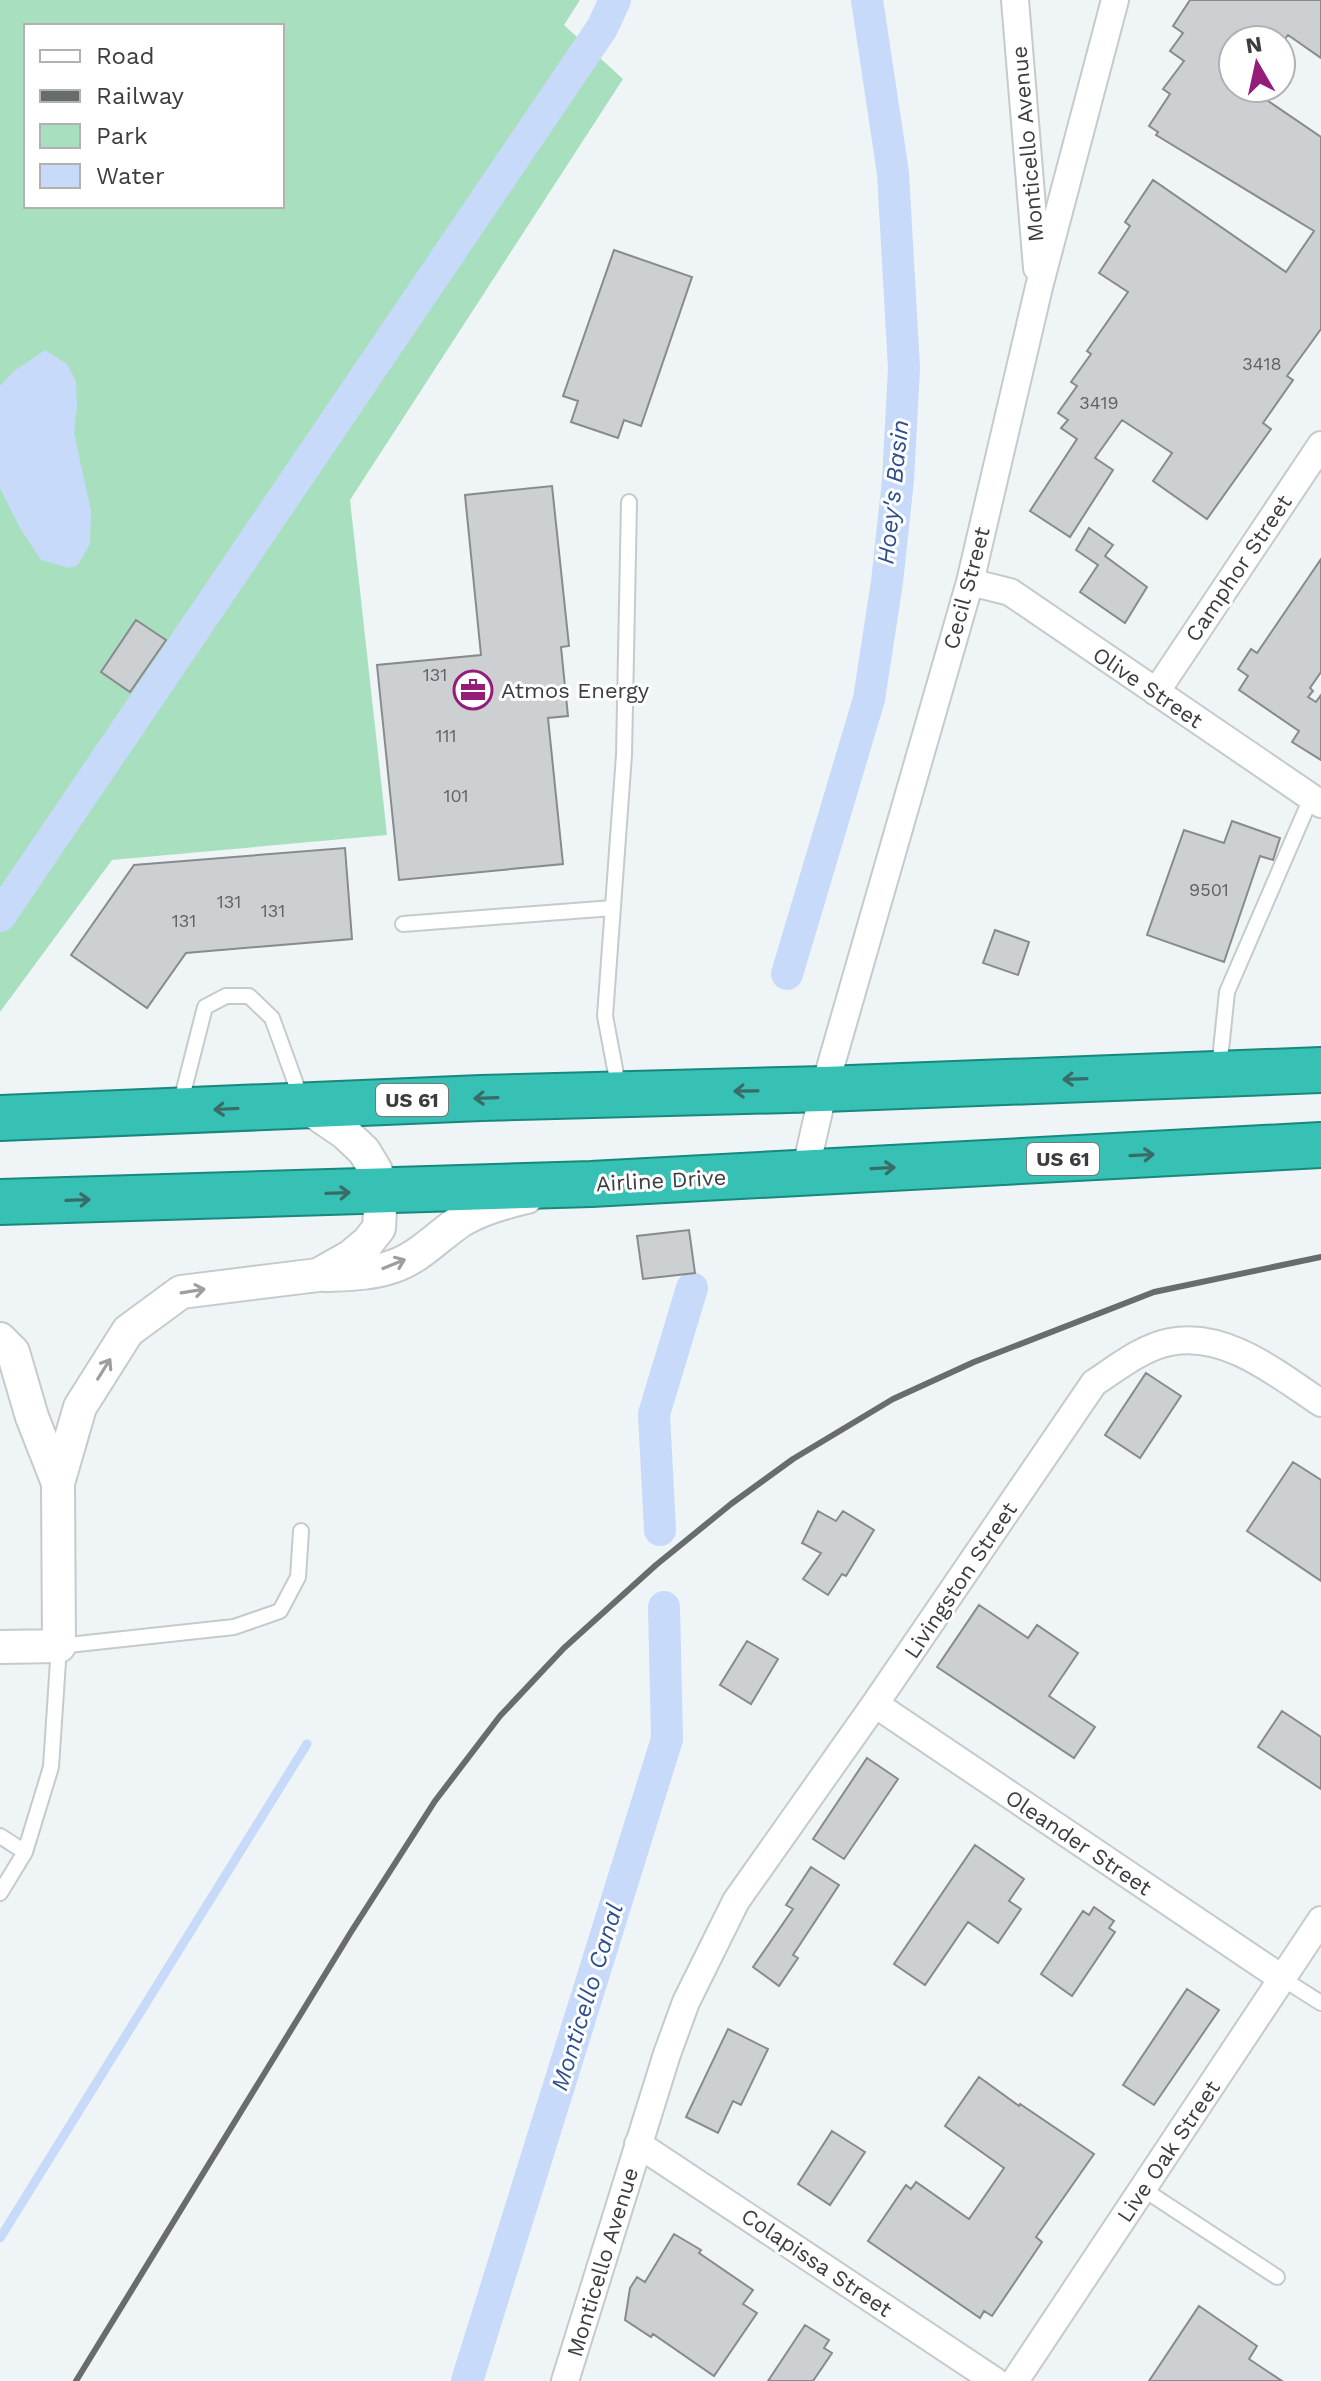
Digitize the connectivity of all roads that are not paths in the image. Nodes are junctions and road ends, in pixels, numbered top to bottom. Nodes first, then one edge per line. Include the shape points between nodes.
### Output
1 (1015, 0) edge
2 (1115, 0) edge
3 (1039, 287) junction
4 (1321, 445) edge
5 (629, 502) dead end
6 (970, 582) junction
7 (1156, 692) junction
8 (1316, 801) edge
9 (613, 908) junction
10 (403, 924) dead end
11 (1321, 1070) edge
12 (1219, 1073) junction
13 (824, 1089) junction
14 (620, 1094) junction
15 (304, 1105) junction
16 (179, 1111) junction
17 (0, 1118) edge
18 (1321, 1145) edge
19 (805, 1172) junction
20 (591, 1184) junction
21 (381, 1191) junction
22 (0, 1202) edge
23 (318, 1275) junction
24 (0, 1339) edge
25 (1321, 1403) edge
26 (58, 1483) junction
27 (301, 1531) dead end
28 (59, 1646) junction
29 (0, 1647) edge
30 (875, 1704) junction
31 (0, 1836) edge
32 (775, 1847) joint
33 (25, 1852) junction
34 (0, 1893) edge
35 (1321, 1920) edge
36 (1283, 1979) junction
37 (1321, 2003) edge
38 (638, 2144) junction
39 (1143, 2189) junction
40 (1277, 2277) dead end
41 (565, 2381) edge
42 (995, 2381) edge
43 (1015, 2381) edge

1 - 3 street, Monticello Avenue
2 - 3 street, Cecil Street
3 - 6 street, Cecil Street
4 - 7 street, Camphor Street
5 - 9 lane via 624,755
6 - 7 street, Olive Street via 1010,592
6 - 13 street, Cecil Street
7 - 8 street, Olive Street
8 - 12 lane via 1227,992
9 - 10 lane
9 - 14 lane via 605,1016
11 - 12 highway, US 61
12 -> 13 highway, US 61
13 -> 14 highway, US 61
13 - 19 street, Cecil Street
14 -> 15 highway, US 61
15 -> 16 highway, US 61
15 - 16 lane via 272,1018 249,996 226,996 205,1007
15 - 21 street via 364,1151
16 - 17 highway, US 61
19 -> 18 highway, Airline Drive / US 61
19 - 20 highway, Airline Drive / US 61
20 - 21 highway, Airline Drive / US 61
23 -> 20 street via 397,1265 487,1208
22 -> 21 highway, Airline Drive / US 61
21 - 23 street via 379,1228 350,1257
26 -> 23 street via 80,1407 128,1331 181,1292
24 - 26 street via 13,1352
25 - 30 street, Livingston Street via 1230,1347 1203,1341 1170,1342 1094,1383
26 - 28 street
27 - 28 lane via 298,1577 280,1611 234,1627
28 - 29 street
28 - 33 lane via 51,1767
30 - 32 street, Livingston Street
30 - 36 street, Oleander Street
31 - 33 lane
32 - 38 street, Monticello Avenue via 736,1901 699,1973
33 - 34 lane
35 - 36 street, Live Oak Street
36 - 37 lane
36 - 39 street, Live Oak Street
38 - 41 street, Monticello Avenue
38 - 42 street, Colapissa Street
39 - 40 lane
39 - 43 street, Live Oak Street

